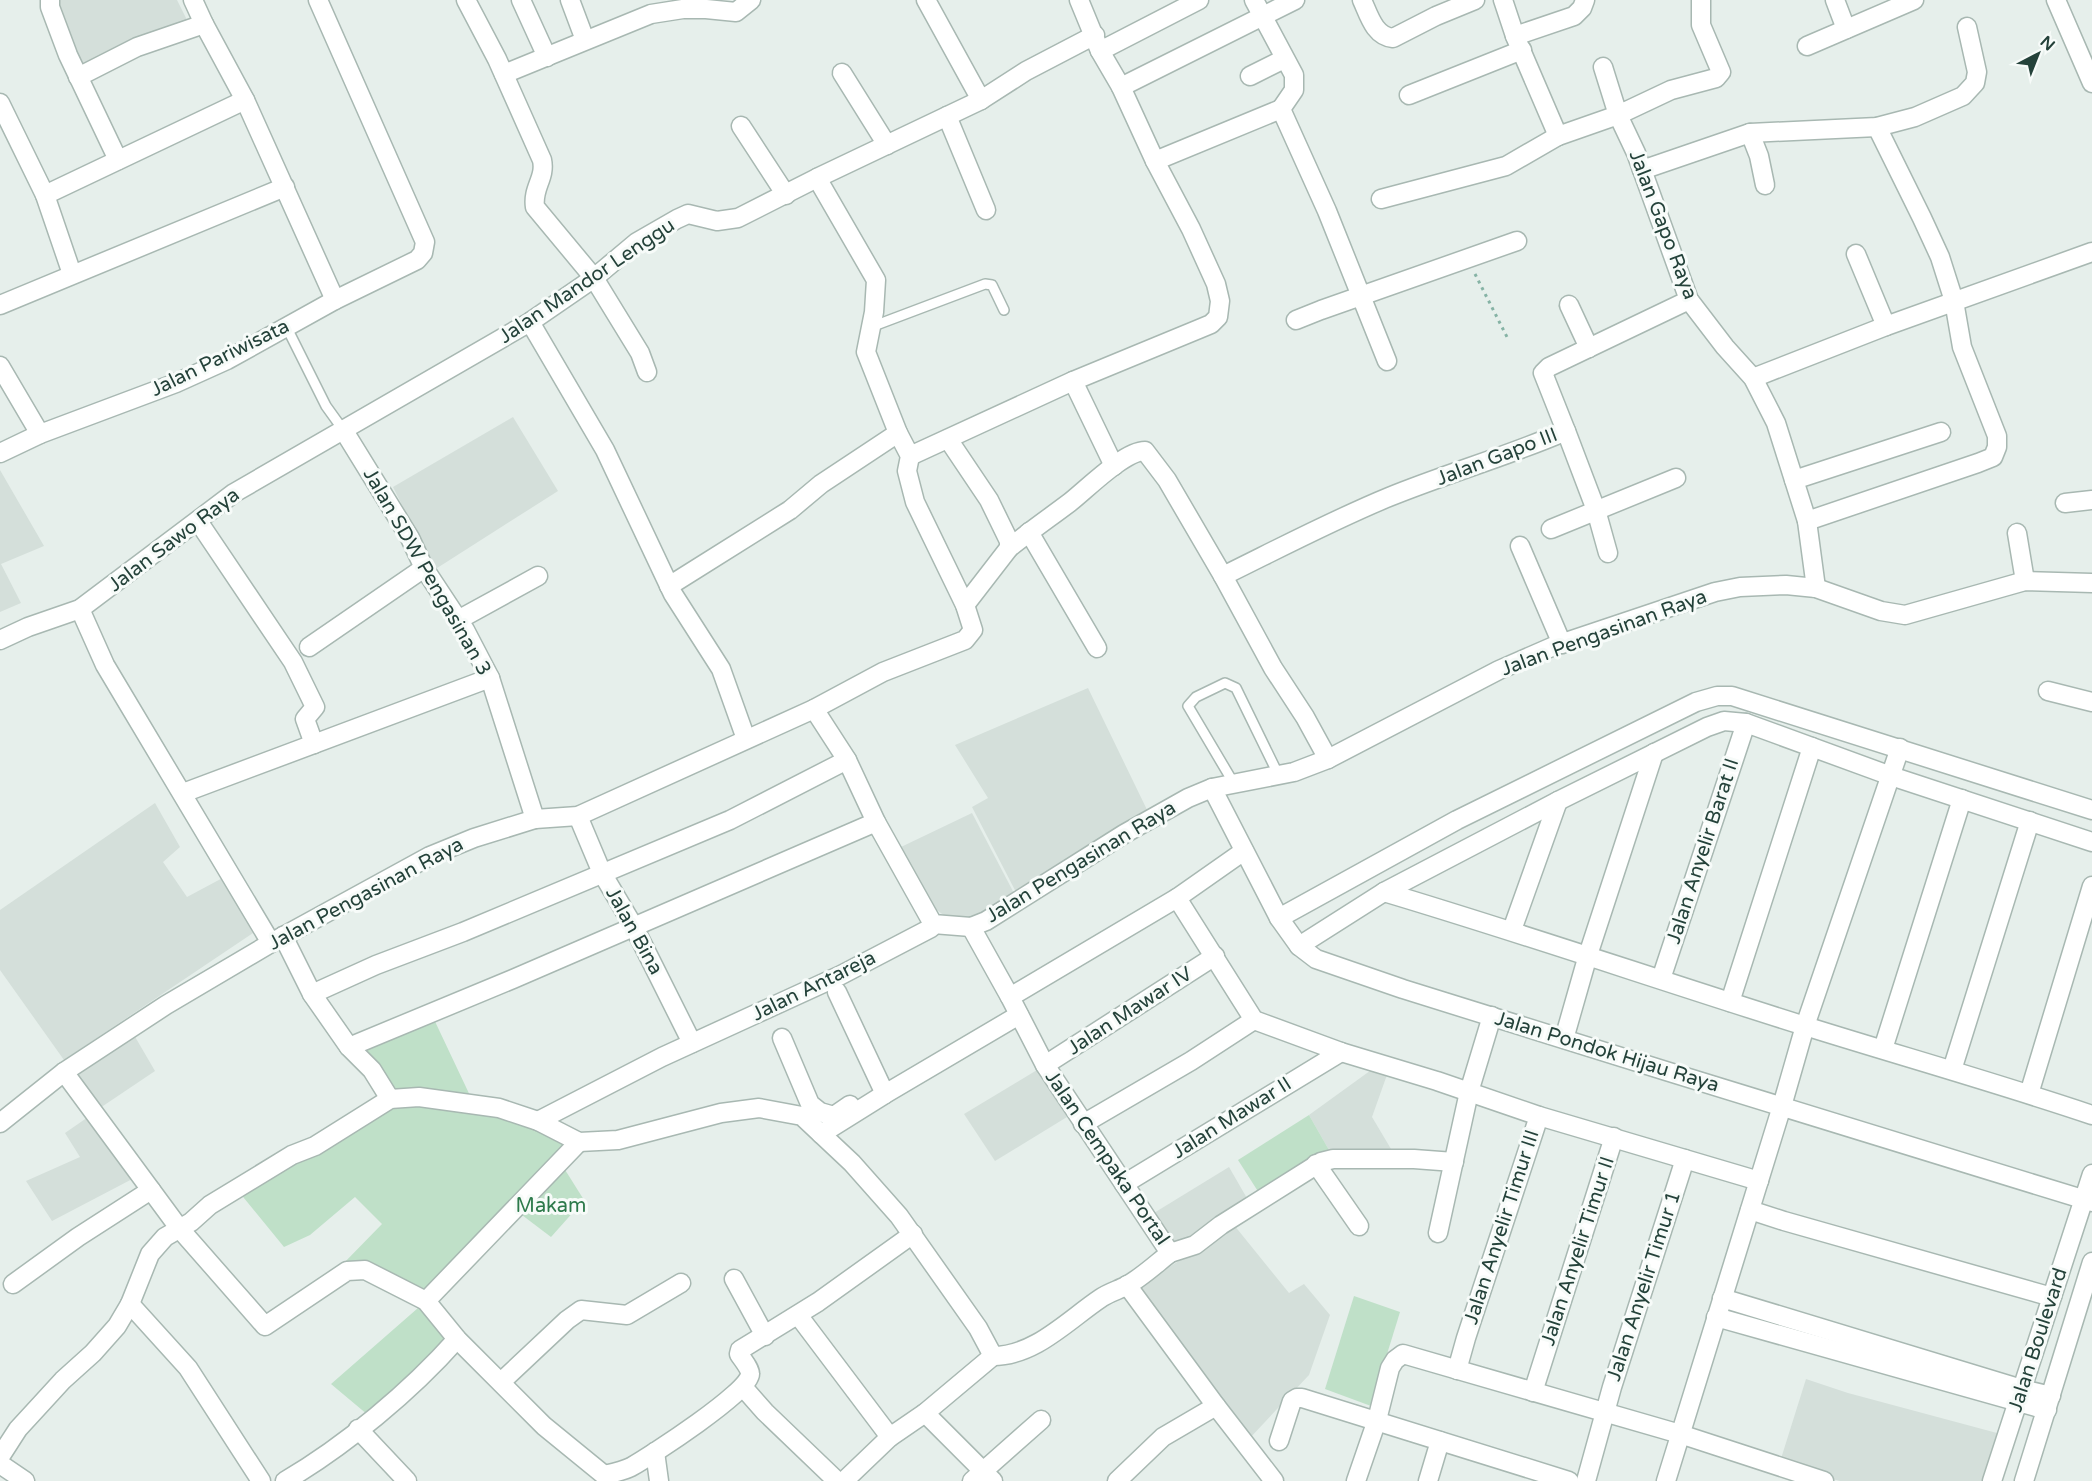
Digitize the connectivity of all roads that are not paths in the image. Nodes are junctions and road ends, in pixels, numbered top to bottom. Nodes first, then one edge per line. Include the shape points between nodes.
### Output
1 (50, 0) edge
2 (193, 0) edge
3 (318, 0) edge
4 (466, 0) edge
5 (521, 0) edge
6 (570, 0) edge
7 (751, 0) edge
8 (927, 0) edge
9 (1079, 0) edge
10 (1199, 0) edge
11 (1254, 0) edge
12 (1295, 0) edge
13 (1362, 0) edge
14 (1475, 0) edge
15 (1503, 0) edge
16 (1585, 0) edge
17 (1701, 0) edge
18 (1835, 0) edge
19 (1914, 0) edge
20 (2056, 0) edge
21 (1263, 18) junction
22 (204, 24) junction
23 (1967, 27) dead end
24 (1846, 29) junction
25 (585, 40) junction
26 (1097, 43) junction
27 (1519, 43) junction
28 (1807, 46) dead end
29 (547, 57) junction
30 (1284, 59) junction
31 (1604, 67) dead end
32 (842, 73) dead end
33 (504, 74) junction
34 (1250, 76) dead end
35 (78, 77) junction
36 (2092, 83) edge
37 (1121, 87) junction
38 (1409, 95) dead end
39 (245, 100) junction
40 (981, 100) junction
41 (0, 103) edge
42 (1281, 109) junction
43 (1618, 115) junction
44 (947, 116) junction
45 (741, 126) dead end
46 (1877, 127) junction
47 (1750, 133) junction
48 (1558, 136) junction
49 (887, 145) junction
50 (118, 160) junction
51 (1155, 161) junction
52 (1642, 170) junction
53 (817, 178) junction
54 (1765, 185) dead end
55 (285, 188) junction
56 (45, 195) junction
57 (786, 195) junction
58 (1381, 199) dead end
59 (986, 210) dead end
60 (1517, 241) dead end
61 (2092, 252) edge
62 (1856, 254) dead end
63 (72, 274) junction
64 (594, 278) junction
65 (1361, 297) junction
66 (335, 300) junction
67 (1689, 300) junction
68 (1953, 301) junction
69 (0, 305) edge
70 (1569, 305) dead end
71 (1004, 310) dead end
72 (1296, 320) dead end
73 (530, 322) junction
74 (286, 326) junction
75 (1886, 326) junction
76 (871, 327) junction
77 (1589, 348) junction
78 (1387, 361) dead end
79 (0, 366) edge
80 (647, 372) dead end
81 (1753, 378) junction
82 (1073, 381) junction
83 (344, 431) junction
84 (1566, 431) junction
85 (1941, 432) dead end
86 (40, 434) junction
87 (898, 434) junction
88 (948, 439) junction
89 (0, 453) edge
90 (910, 456) junction
91 (1114, 466) junction
92 (1676, 478) dead end
93 (1794, 480) junction
94 (2092, 500) edge
95 (2065, 503) dead end
96 (1596, 510) junction
97 (198, 521) junction
98 (1807, 521) junction
99 (1551, 529) dead end
100 (1029, 532) junction
101 (2017, 533) dead end
102 (1520, 546) dead end
103 (1009, 548) junction
104 (1608, 554) dead end
105 (424, 568) junction
106 (538, 576) dead end
107 (1223, 576) junction
108 (2025, 581) junction
109 (2092, 583) edge
110 (669, 586) junction
111 (1816, 588) junction
112 (965, 605) junction
113 (80, 609) junction
114 (458, 620) junction
115 (0, 639) edge
116 (1562, 644) junction
117 (309, 647) dead end
118 (1097, 648) dead end
119 (490, 678) junction
120 (2048, 691) dead end
121 (2092, 702) edge
122 (814, 709) junction
123 (1746, 723) junction
124 (746, 739) junction
125 (314, 744) junction
126 (1812, 747) junction
127 (1900, 748) junction
128 (1654, 753) junction
129 (1328, 759) junction
130 (847, 760) junction
131 (1278, 774) junction
132 (1891, 776) junction
133 (1233, 782) junction
134 (1212, 788) junction
135 (183, 793) junction
136 (1962, 799) junction
137 (1557, 801) junction
138 (2092, 810) edge
139 (578, 816) junction
140 (535, 819) junction
141 (2030, 821) junction
142 (876, 822) junction
143 (2092, 842) edge
144 (1244, 851) junction
145 (602, 873) junction
146 (2092, 886) edge
147 (1384, 892) junction
148 (1177, 898) junction
149 (1279, 918) junction
150 (933, 924) junction
151 (634, 927) junction
152 (971, 927) junction
153 (1512, 930) junction
154 (277, 939) junction
155 (1299, 946) junction
156 (1588, 955) junction
157 (1215, 956) junction
158 (1661, 979) junction
159 (837, 992) dead end
160 (312, 994) junction
161 (1010, 997) junction
162 (1730, 1002) junction
163 (1019, 1015) junction
164 (1492, 1016) junction
165 (1254, 1020) junction
166 (1805, 1026) junction
167 (782, 1038) dead end
168 (1564, 1039) junction
169 (692, 1043) junction
170 (349, 1047) junction
171 (1883, 1049) junction
172 (1341, 1052) junction
173 (1045, 1065) junction
174 (1952, 1070) junction
175 (64, 1072) junction
176 (883, 1089) junction
177 (1469, 1092) junction
178 (2029, 1094) junction
179 (390, 1099) junction
180 (1782, 1106) junction
181 (2092, 1115) edge
182 (1539, 1116) junction
183 (538, 1121) junction
184 (0, 1123) edge
185 (1083, 1124) junction
186 (821, 1134) junction
187 (1614, 1137) junction
188 (579, 1142) junction
189 (1685, 1159) junction
190 (1454, 1162) junction
191 (1316, 1164) junction
192 (2092, 1174) edge
193 (1759, 1181) junction
194 (1124, 1184) junction
195 (151, 1190) junction
196 (2088, 1200) edge
197 (1750, 1210) junction
198 (1359, 1226) dead end
199 (179, 1228) junction
200 (1438, 1233) dead end
201 (913, 1234) junction
202 (1170, 1253) junction
203 (2092, 1262) edge
204 (734, 1280) dead end
205 (681, 1283) dead end
206 (12, 1284) dead end
207 (1127, 1285) junction
208 (2052, 1297) junction
209 (1722, 1298) junction
210 (426, 1301) junction
211 (130, 1304) junction
212 (798, 1315) junction
213 (1716, 1317) junction
214 (765, 1336) junction
215 (457, 1338) junction
216 (993, 1356) junction
217 (1457, 1370) junction
218 (501, 1382) junction
219 (743, 1387) junction
220 (1533, 1392) junction
221 (2020, 1396) junction
222 (2049, 1403) junction
223 (1216, 1406) junction
224 (925, 1413) junction
225 (1605, 1413) junction
226 (1041, 1419) dead end
227 (1377, 1420) junction
228 (358, 1429) junction
229 (1680, 1434) junction
230 (890, 1437) junction
231 (1279, 1441) dead end
232 (1440, 1441) junction
233 (655, 1452) junction
234 (0, 1457) edge
235 (0, 1464) edge
236 (1508, 1472) edge
237 (601, 1478) edge
238 (983, 1478) edge
239 (25, 1481) edge
240 (261, 1481) edge
241 (285, 1481) edge
242 (407, 1481) edge
243 (659, 1481) edge
244 (837, 1481) edge
245 (844, 1481) edge
246 (1116, 1481) edge
247 (1274, 1481) edge
248 (1356, 1481) edge
249 (1428, 1481) edge
250 (1569, 1481) edge
251 (1586, 1481) edge
252 (1666, 1481) edge
253 (1824, 1481) edge
254 (1992, 1481) edge
255 (2024, 1481) edge

1 - 35 street
2 - 22 street
3 - 66 street, Jalan Pariwisata via 425,242 417,260
4 - 33 street
5 - 29 street
6 - 25 street
7 - 25 street via 736,12 683,9 651,14
8 - 40 street
9 - 26 street
10 - 26 street, Jalan Mandor Lenggu
11 - 21 street
12 - 21 street
13 - 14 street via 1379,33 1393,38
15 - 27 street
16 - 27 street via 1574,16
17 - 43 street via 1701,25 1719,76 1671,90
18 - 24 street
19 - 24 street
20 - 36 street
21 - 30 street
21 - 37 street
22 - 35 street via 137,47
22 - 39 street
23 - 46 street via 1977,72 1968,92 1915,117
24 - 28 street
25 - 29 street
26 - 37 street
26 - 40 street, Jalan Mandor Lenggu via 1026,71
27 - 38 street
27 - 48 street
29 - 33 street
30 - 34 street
30 - 42 street via 1295,82
31 - 43 street, Jalan Gapo Raya
32 - 49 street
33 - 64 street via 543,168 533,198 535,207
35 - 50 street
37 - 51 street
39 - 50 street
39 - 55 street
40 - 44 street, Jalan Mandor Lenggu
41 - 56 street
42 - 51 street
42 - 65 street
43 - 48 street
43 - 52 street, Jalan Gapo Raya
44 - 49 street, Jalan Mandor Lenggu
44 - 59 street
45 - 57 street
46 - 47 street
46 - 68 street via 1940,257
47 - 52 street
47 - 54 street
48 - 58 street via 1506,166
49 - 53 street, Jalan Mandor Lenggu
50 - 56 street
51 - 82 street via 1216,284 1218,317 1211,324
52 - 67 street, Jalan Gapo Raya
53 - 57 street, Jalan Mandor Lenggu
53 - 76 street via 876,280
55 - 63 street
55 - 66 street
56 - 63 street
57 - 64 street, Jalan Mandor Lenggu via 738,218 717,221 688,214 637,242
60 - 65 street
61 - 68 street
62 - 75 street
63 - 69 street
64 - 73 street, Jalan Mandor Lenggu
64 - 80 street
65 - 72 street
65 - 78 street
66 - 74 street, Jalan Pariwisata
67 - 77 street, Jalan Gapo III
67 - 81 street, Jalan Gapo Raya
68 - 75 street
68 - 98 street via 1962,347 1997,435 1995,455
70 - 77 street
71 - 76 lane via 992,285 985,284
73 - 83 street, Jalan Mandor Lenggu
73 - 110 street via 605,450
74 - 83 lane via 326,406
74 - 86 street, Jalan Pariwisata via 227,360 176,383
75 - 81 street
76 - 87 street via 866,352
77 - 84 street, Jalan Gapo III via 1543,373
79 - 86 street
81 - 93 street, Jalan Gapo Raya via 1783,440
82 - 88 street
82 - 91 street
83 - 97 street, Jalan Sawo Raya via 234,493
83 - 105 street, Jalan SDW Pengasinan 3 via 410,538
84 - 96 street
84 - 107 street, Jalan Gapo III via 1390,497
85 - 93 street
86 - 89 street, Jalan Pariwisata
87 - 90 street
87 - 110 street via 821,484 790,510
88 - 90 street
88 - 103 street via 989,500
90 - 112 street via 907,471 915,502
91 - 100 street
91 - 107 street via 1139,451 1149,454
92 - 96 street
93 - 98 street, Jalan Gapo Raya
94 - 95 street
96 - 99 street
96 - 104 street
97 - 113 street, Jalan Sawo Raya
97 - 125 street via 293,663 315,707 305,719
98 - 111 street, Jalan Gapo Raya
100 - 103 street
100 - 118 street
101 - 108 street
102 - 116 street
103 - 112 street
105 - 114 street, Jalan SDW Pengasinan 3
105 - 117 street
106 - 114 street
107 - 129 street
108 - 109 street, Jalan Pengasinan Raya
108 - 111 street, Jalan Pengasinan Raya via 1905,615 1881,611
110 - 124 street via 721,669
111 - 116 street, Jalan Pengasinan Raya via 1786,585 1715,592
112 - 122 street, Jalan Pengasinan Raya via 973,630 965,640 884,672
113 - 115 street, Jalan Sawo Raya
113 - 135 street via 105,665
114 - 119 street, Jalan SDW Pengasinan 3
116 - 129 street, Jalan Pengasinan Raya via 1499,670
119 - 125 street
119 - 140 street, Jalan SDW Pengasinan 3
120 - 121 street
122 - 124 street, Jalan Pengasinan Raya
122 - 130 street
123 - 126 street
123 - 128 street via 1724,721
123 - 158 street, Jalan Anyelir Barat II
124 - 139 street, Jalan Pengasinan Raya
125 - 135 street
126 - 132 street
126 - 162 street
127 - 132 street
127 - 138 street
127 - 149 street via 1731,696 1717,696 1696,702 1457,820
128 - 137 street
128 - 156 street
129 - 131 street, Jalan Pengasinan Raya
130 - 142 street
130 - 145 street via 730,820
131 - 133 street, Jalan Pengasinan Raya
131 - 133 lane via 1236,688 1225,683 1196,697 1188,706
132 - 136 street
132 - 166 street
133 - 134 street, Jalan Pengasinan Raya
134 - 144 street, Jalan Pondok Hijau Raya
134 - 152 street, Jalan Pengasinan Raya via 1125,834 1017,903
135 - 154 street
136 - 141 street
136 - 171 street
137 - 147 street
137 - 153 street
139 - 140 street, Jalan Pengasinan Raya
139 - 145 street, Jalan Bina
140 - 154 street, Jalan Pengasinan Raya via 430,856
141 - 143 street
141 - 174 street
142 - 150 street
142 - 151 street
144 - 148 street
144 - 149 street, Jalan Pondok Hijau Raya
145 - 151 street, Jalan Bina
145 - 160 street
146 - 178 street
147 - 153 street
147 - 155 street
148 - 157 street
148 - 161 street
149 - 155 street, Jalan Pondok Hijau Raya
150 - 152 street, Jalan Pengasinan Raya
150 - 169 street, Jalan Antareja via 932,928 841,975
151 - 169 street, Jalan Bina
151 - 170 street
152 - 161 street, Jalan Cempaka Portal
153 - 156 street
154 - 160 street
154 - 175 street, Jalan Pengasinan Raya
155 - 164 street, Jalan Pondok Hijau Raya via 1333,966
156 - 158 street
156 - 168 street
157 - 165 street
157 - 173 street, Jalan Mawar IV
158 - 162 street
159 - 176 street
160 - 170 street
161 - 163 street, Jalan Cempaka Portal
162 - 166 street
163 - 173 street, Jalan Cempaka Portal
163 - 176 street
164 - 168 street, Jalan Pondok Hijau Raya
164 - 177 street
165 - 172 street
165 - 185 street
166 - 171 street
166 - 180 street
167 - 176 street via 810,1104 820,1112 834,1116
168 - 180 street, Jalan Pondok Hijau Raya
169 - 183 street, Jalan Antareja
170 - 179 street via 372,1070
171 - 174 street
172 - 177 street
172 - 194 street, Jalan Mawar II
173 - 185 street, Jalan Cempaka Portal
174 - 178 street
175 - 184 street, Jalan Pengasinan Raya
175 - 195 street
176 - 186 street
177 - 182 street
177 - 190 street
178 - 181 street
179 - 183 street via 453,1101 499,1108
179 - 199 street via 315,1146 292,1155
180 - 193 street
180 - 196 street, Jalan Pondok Hijau Raya
182 - 187 street
182 - 217 street, Jalan Anyelir Timur III
183 - 188 street
185 - 194 street, Jalan Cempaka Portal
186 - 188 street via 802,1116 759,1108 721,1113 618,1140
186 - 201 street via 852,1163
187 - 189 street
187 - 220 street, Jalan Anyelir Timur II
188 - 210 street
189 - 193 street
189 - 225 street, Jalan Anyelir Timur 1
190 - 191 street via 1333,1159
190 - 200 street
191 - 198 street
191 - 202 street via 1195,1245
192 - 196 street, Jalan Boulevard
193 - 197 street
194 - 202 street, Jalan Cempaka Portal
195 - 199 street
195 - 206 street
196 - 208 street, Jalan Boulevard
197 - 208 street
197 - 209 street
199 - 210 street via 265,1326 347,1271 364,1270
199 - 211 street via 150,1254
201 - 212 street
201 - 216 street
202 - 207 street, Jalan Cempaka Portal
203 - 222 street, Jalan Boulevard
204 - 214 street
205 - 218 street via 627,1315 581,1310
207 - 216 street, Jalan Cempaka Portal via 1103,1296 1040,1341 1008,1356
207 - 223 street
208 - 221 street, Jalan Boulevard
209 - 213 street
209 - 221 street
210 - 215 street
211 - 234 street via 93,1353 18,1429
211 - 240 street via 188,1368
212 - 214 street
212 - 230 street
213 - 221 street
213 - 229 street
214 - 219 street via 740,1350 750,1375
215 - 218 street
215 - 228 street via 402,1394
216 - 224 street
217 - 220 street
217 - 227 street via 1403,1354 1390,1368
218 - 237 street
219 - 233 street
219 - 244 street
220 - 225 street
221 - 222 street
221 - 254 street, Jalan Boulevard
222 - 255 street, Jalan Boulevard
223 - 246 street via 1163,1437
223 - 247 street
224 - 230 street
224 - 238 street
225 - 229 street
225 - 251 street, Jalan Anyelir Timur 1
226 - 238 street
227 - 231 street via 1297,1398 1292,1401
227 - 232 street
227 - 248 street
228 - 241 street
228 - 242 street
229 - 252 street
229 - 253 street
230 - 245 street
232 - 236 street
232 - 249 street
233 - 237 street
233 - 243 street
235 - 239 street
236 - 250 street

